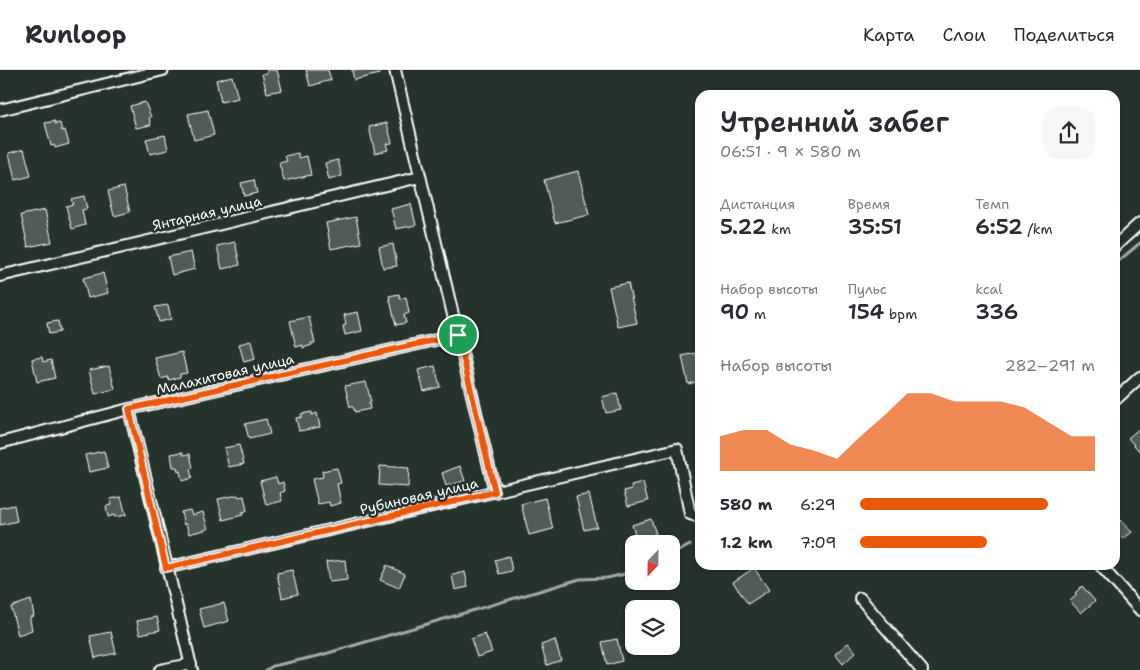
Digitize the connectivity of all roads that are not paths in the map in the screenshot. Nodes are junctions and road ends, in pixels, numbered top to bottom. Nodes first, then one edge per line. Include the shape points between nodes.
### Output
1 (163, 70) edge
2 (395, 70) edge
3 (0, 110) edge
4 (420, 177) junction
5 (1140, 224) edge
6 (1120, 242) edge
7 (0, 276) edge
8 (458, 335) junction
9 (1140, 377) edge
10 (1120, 395) edge
11 (129, 409) junction
12 (0, 443) edge
13 (495, 492) junction
14 (695, 516) edge
15 (166, 568) junction
16 (1104, 570) edge
17 (860, 598) dead end
18 (1140, 610) edge
19 (191, 667) edge
20 (160, 670) edge
21 (922, 670) edge

1 - 3 street
2 - 4 street
4 - 7 street, Янтарная улица
4 - 8 street
5 - 6 street
8 - 11 street, Малахитовая улица
8 - 13 street
9 - 10 street
11 - 12 street, Малахитовая улица
11 - 15 street
13 - 14 street, Рубиновая улица via 677,450 690,514
13 - 15 street, Рубиновая улица
15 - 19 street
16 - 18 street
17 - 21 street
19 - 20 street

